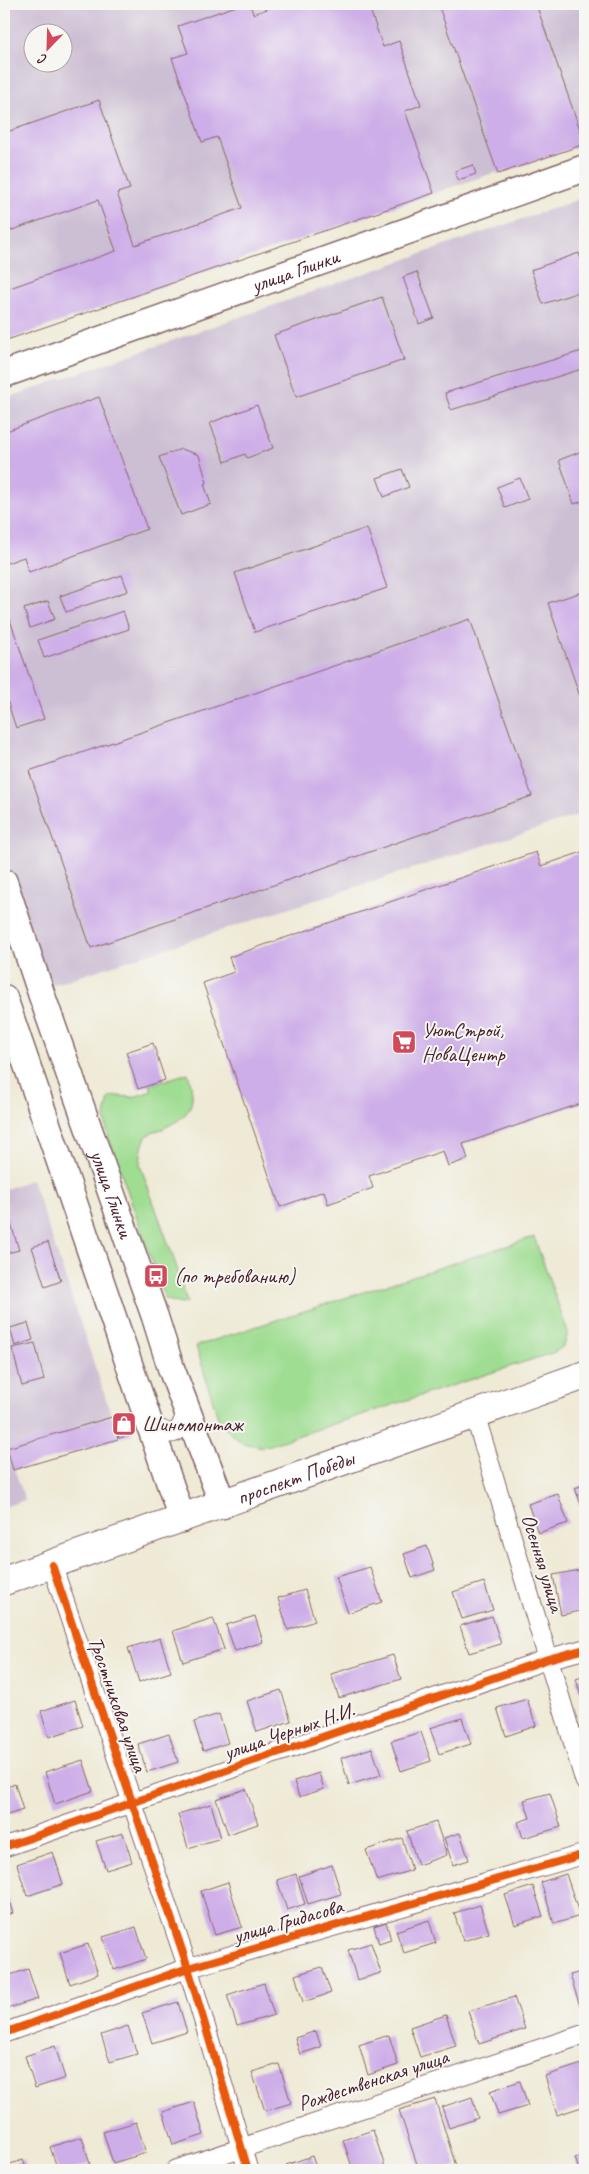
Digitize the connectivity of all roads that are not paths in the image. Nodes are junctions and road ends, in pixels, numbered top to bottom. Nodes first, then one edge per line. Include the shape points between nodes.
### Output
1 (585, 168) edge
2 (4, 374) edge
3 (4, 882) edge
4 (4, 998) edge
5 (585, 1375) edge
6 (186, 1410) junction
7 (475, 1416) junction
8 (149, 1422) junction
9 (223, 1504) junction
10 (182, 1519) junction
11 (52, 1565) junction
12 (4, 1581) edge
13 (585, 1649) edge
14 (548, 1660) junction
15 (585, 1781) edge
16 (133, 1803) junction
17 (4, 1847) edge
18 (585, 1854) edge
19 (188, 1968) junction
20 (4, 2033) edge
21 (585, 2034) edge
22 (240, 2148) junction
23 (176, 2170) edge
24 (248, 2170) edge

1 - 2 main road, улица Глинки
3 - 6 main road, улица Глинки
4 - 8 main road, улица Глинки
5 - 7 main road, проспект Победы
6 - 8 street via 184,1424 172,1434
6 - 9 main road, улица Глинки
7 - 9 main road, проспект Победы
7 - 14 street, Осенняя улица
8 - 10 main road, улица Глинки
9 - 10 main road, проспект Победы
10 - 11 main road, проспект Победы
11 - 12 main road, проспект Победы
11 - 16 street, Тростниковая улица
13 - 14 street, улица Черных Н.И.
14 - 15 street, Осенняя улица
14 - 16 street, улица Черных Н.И.
16 - 17 street, улица Черных Н.И.
16 - 19 street, Тростниковая улица
18 - 19 street, улица Гридасова
19 - 20 street, улица Гридасова
19 - 22 street, Тростниковая улица
21 - 22 street, Рождественская улица
22 - 23 street, Рождественская улица
22 - 24 street, Тростниковая улица

